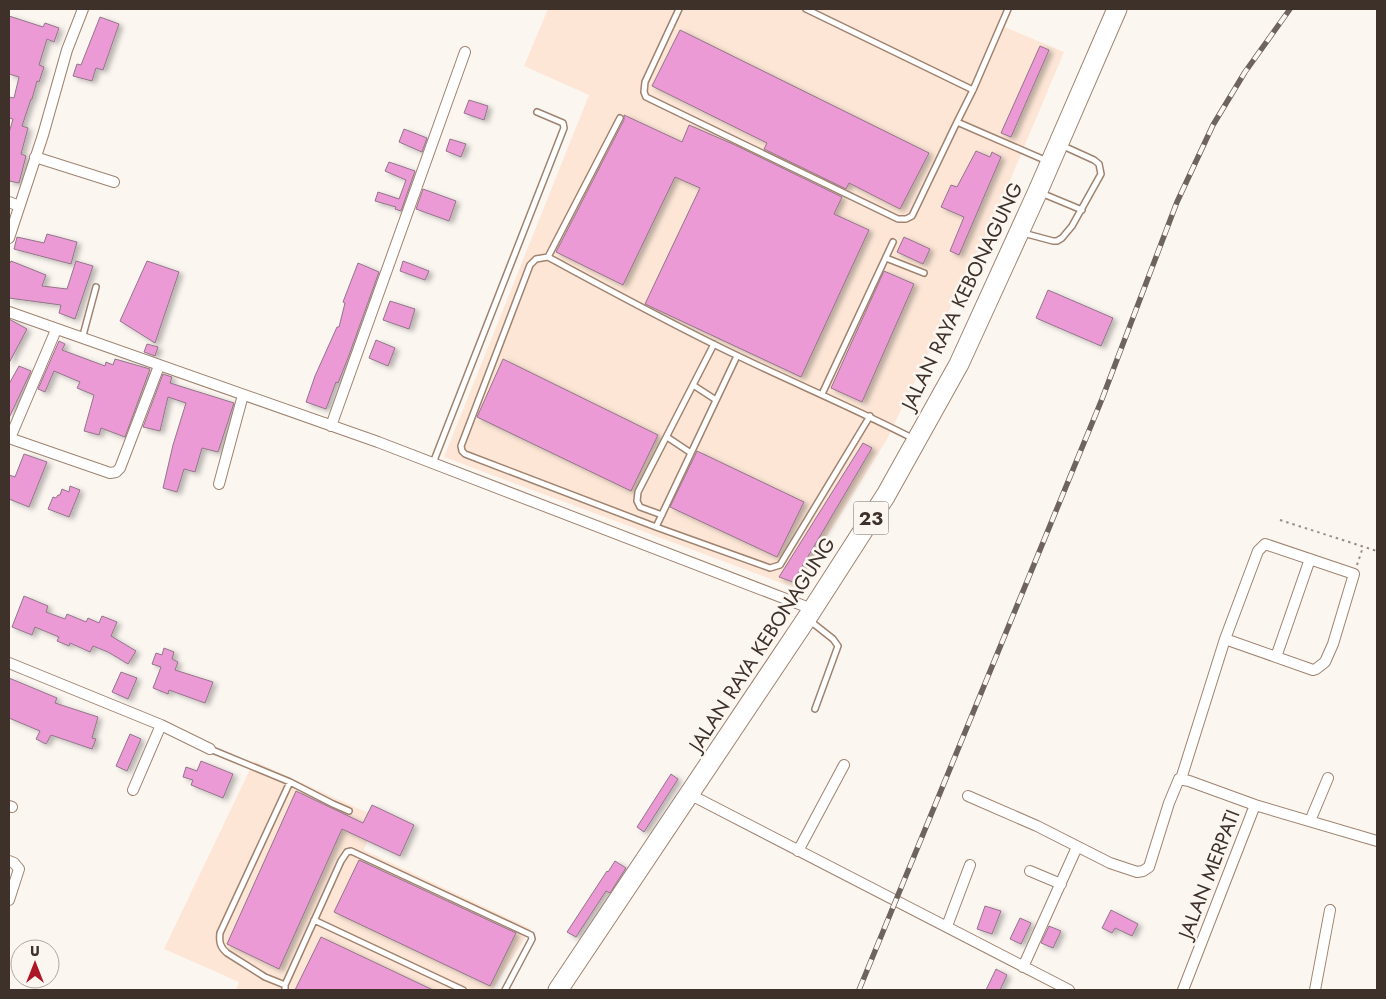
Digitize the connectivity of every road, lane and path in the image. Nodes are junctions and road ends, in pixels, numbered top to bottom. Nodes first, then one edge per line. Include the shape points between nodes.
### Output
1 (80, 9) edge
2 (679, 9) edge
3 (806, 9) edge
4 (1008, 9) edge
5 (1117, 9) edge
6 (465, 52) dead end
7 (973, 90) junction
8 (538, 112) dead end
9 (620, 118) dead end
10 (957, 122) junction
11 (1058, 144) junction
12 (35, 157) junction
13 (1050, 163) junction
14 (114, 182) dead end
15 (1038, 192) junction
16 (9, 202) edge
17 (19, 206) junction
18 (1082, 210) junction
19 (1020, 232) junction
20 (9, 238) edge
21 (893, 242) dead end
22 (548, 257) junction
23 (886, 258) junction
24 (924, 273) dead end
25 (96, 287) dead end
26 (9, 312) edge
27 (56, 330) junction
28 (82, 340) junction
29 (714, 344) junction
30 (737, 356) junction
31 (159, 366) junction
32 (693, 385) junction
33 (822, 394) junction
34 (243, 395) junction
35 (716, 400) junction
36 (870, 416) junction
37 (331, 426) junction
38 (667, 437) junction
39 (9, 438) edge
40 (917, 441) junction
41 (691, 453) junction
42 (433, 464) junction
43 (219, 484) dead end
44 (662, 515) junction
45 (1280, 520) dead end
46 (656, 527) junction
47 (1363, 546) junction
48 (1377, 551) edge
49 (1310, 558) junction
50 (1354, 574) junction
51 (810, 614) junction
52 (1225, 639) junction
53 (1276, 657) junction
54 (9, 663) edge
55 (815, 709) dead end
56 (162, 725) junction
57 (210, 749) joint
58 (844, 765) dead end
59 (1328, 778) dead end
60 (1181, 779) junction
61 (290, 782) junction
62 (133, 790) dead end
63 (689, 794) junction
64 (968, 796) dead end
65 (1255, 805) junction
66 (350, 810) dead end
67 (1310, 821) junction
68 (1377, 841) edge
69 (1078, 847) junction
70 (798, 851) junction
71 (9, 861) edge
72 (970, 865) dead end
73 (1030, 871) dead end
74 (1061, 884) junction
75 (9, 900) edge
76 (1330, 910) dead end
77 (314, 920) junction
78 (947, 926) junction
79 (1024, 967) junction
80 (284, 988) edge
81 (462, 990) edge
82 (505, 990) edge
83 (558, 990) edge
84 (1069, 990) edge
85 (1183, 990) edge
86 (1315, 990) edge

1 - 12 street
2 - 10 lane via 645,82 646,97 898,218 912,216
3 - 7 lane
4 - 7 lane
5 - 11 highway, JALAN RAYA KEBONAGUNG / 23
6 - 37 street
7 - 10 lane
8 - 42 lane via 563,123 564,128
9 - 22 lane
10 - 13 lane
11 - 13 highway, JALAN RAYA KEBONAGUNG / 23
11 - 18 lane via 1094,160 1100,168 1101,174
12 - 14 street
12 - 17 street
13 - 15 highway, JALAN RAYA KEBONAGUNG / 23
15 - 18 lane
15 - 19 highway, JALAN RAYA KEBONAGUNG / 23
16 - 17 street
17 - 20 street
18 - 19 lane via 1057,241
19 - 40 highway, JALAN RAYA KEBONAGUNG / 23 via 959,364
21 - 23 lane
22 - 29 lane
22 - 46 lane via 536,259 530,265 461,446 462,451
23 - 24 lane
23 - 33 lane
25 - 28 lane
26 - 27 street
27 - 28 street
27 - 39 street
28 - 31 street
29 - 30 lane
29 - 32 lane
30 - 33 lane
30 - 35 lane
31 - 34 street
31 - 39 street via 116,472 110,473
32 - 35 lane
32 - 38 lane
33 - 36 lane
34 - 37 street
34 - 43 street
35 - 41 lane
36 - 40 lane
36 - 46 lane via 780,565 770,568
37 - 42 street
38 - 41 lane
38 - 44 lane via 638,492 637,501 640,507
40 - 51 highway, JALAN RAYA KEBONAGUNG / 23
41 - 44 lane
42 - 51 street
44 - 46 lane
45 - 47 path
47 - 48 path
47 - 50 path
49 - 50 street
49 - 52 street via 1265,544 1258,551
49 - 53 street
50 - 53 street via 1333,644 1324,662 1313,670
51 - 55 lane via 838,646
51 - 63 highway, JALAN RAYA KEBONAGUNG / 23
52 - 53 street
52 - 60 street
54 - 56 street
56 - 57 street
56 - 62 street
57 - 61 lane
58 - 70 street
59 - 67 street
60 - 65 street
60 - 69 street via 1172,793 1149,867 1143,871 1119,866
61 - 66 lane
61 - 80 lane via 220,933 219,942 227,953
63 - 70 street
63 - 83 highway, JALAN RAYA KEBONAGUNG / 23
64 - 69 street
65 - 67 street, JALAN MERPATI
65 - 85 street, JALAN MERPATI
67 - 68 street, JALAN MERPATI
69 - 74 street
70 - 78 street
71 - 75 street via 19,869
72 - 78 street
73 - 74 street
74 - 79 street
76 - 86 street
77 - 80 lane
77 - 81 lane
77 - 82 lane via 341,861 347,852 354,851 531,935
78 - 79 street
79 - 84 street

